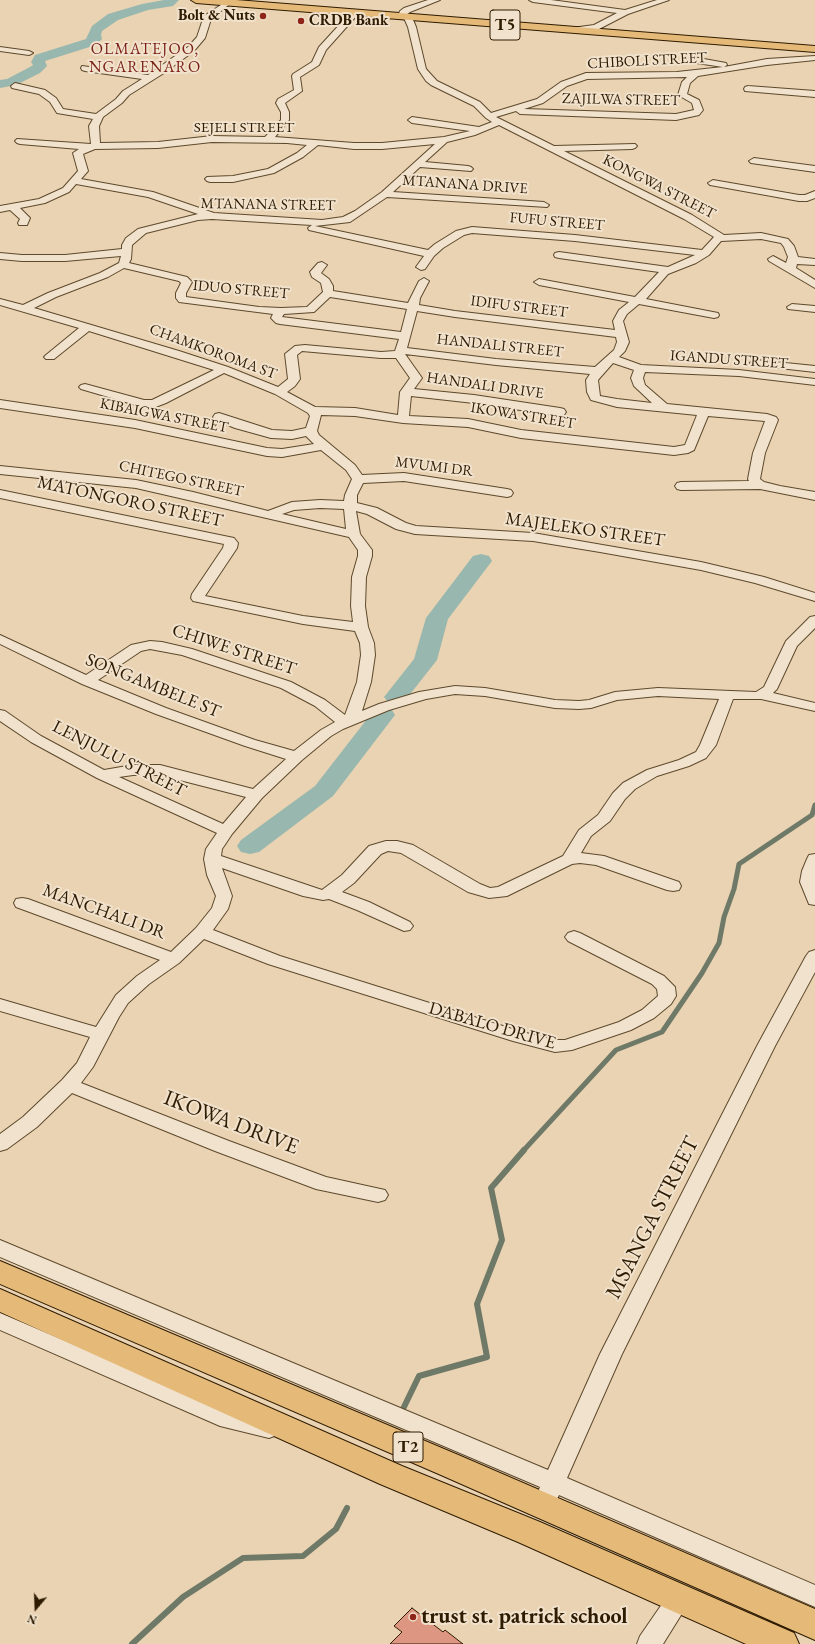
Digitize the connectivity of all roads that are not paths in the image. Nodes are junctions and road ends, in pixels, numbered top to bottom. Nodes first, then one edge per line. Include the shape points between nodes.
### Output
1 (196, 0) edge
2 (436, 0) edge
3 (533, 0) edge
4 (660, 1) edge
5 (227, 3) junction
6 (625, 12) junction
7 (355, 13) junction
8 (405, 17) junction
9 (575, 30) junction
10 (0, 49) edge
11 (815, 49) edge
12 (29, 53) dead end
13 (815, 58) edge
14 (693, 60) dead end
15 (738, 67) junction
16 (85, 68) dead end
17 (696, 73) junction
18 (150, 78) junction
19 (16, 86) dead end
20 (748, 89) dead end
21 (813, 91) edge
22 (513, 110) junction
23 (489, 116) junction
24 (98, 117) junction
25 (412, 120) dead end
26 (499, 122) junction
27 (481, 130) junction
28 (268, 139) junction
29 (444, 140) junction
30 (20, 141) dead end
31 (315, 142) junction
32 (92, 146) junction
33 (632, 146) dead end
34 (550, 149) junction
35 (754, 161) dead end
36 (416, 164) junction
37 (468, 169) dead end
38 (815, 169) edge
39 (210, 178) dead end
40 (75, 181) junction
41 (714, 184) dead end
42 (385, 194) junction
43 (815, 194) edge
44 (544, 205) dead end
45 (13, 206) junction
46 (0, 209) edge
47 (212, 216) junction
48 (296, 221) junction
49 (22, 223) dead end
50 (718, 238) junction
51 (126, 252) junction
52 (705, 253) junction
53 (430, 254) junction
54 (559, 255) dead end
55 (0, 256) edge
56 (773, 259) dead end
57 (815, 262) edge
58 (123, 265) junction
59 (322, 265) dead end
60 (791, 265) junction
61 (421, 267) dead end
62 (669, 270) junction
63 (424, 280) dead end
64 (539, 282) dead end
65 (815, 285) edge
66 (328, 293) junction
67 (638, 300) junction
68 (0, 302) edge
69 (792, 306) dead end
70 (24, 308) junction
71 (413, 308) junction
72 (815, 309) edge
73 (281, 311) junction
74 (714, 315) dead end
75 (87, 327) junction
76 (621, 334) junction
77 (406, 336) junction
78 (400, 352) junction
79 (50, 357) dead end
80 (612, 359) junction
81 (756, 363) dead end
82 (640, 368) junction
83 (224, 370) junction
84 (815, 370) edge
85 (598, 371) junction
86 (815, 382) edge
87 (85, 386) dead end
88 (279, 392) junction
89 (406, 392) junction
90 (0, 404) edge
91 (663, 407) junction
92 (313, 412) junction
93 (560, 412) dead end
94 (704, 412) junction
95 (219, 417) dead end
96 (403, 420) junction
97 (311, 431) junction
98 (322, 446) junction
99 (0, 470) edge
100 (358, 479) junction
101 (760, 485) junction
102 (681, 486) dead end
103 (507, 493) dead end
104 (0, 494) edge
105 (815, 496) edge
106 (350, 505) junction
107 (269, 515) junction
108 (353, 534) junction
109 (815, 597) edge
110 (815, 620) edge
111 (361, 627) junction
112 (0, 639) edge
113 (88, 681) junction
114 (762, 695) junction
115 (726, 696) junction
116 (815, 707) edge
117 (0, 714) edge
118 (348, 721) junction
119 (297, 757) junction
120 (102, 775) junction
121 (256, 795) junction
122 (226, 830) junction
123 (212, 859) junction
124 (569, 859) junction
125 (815, 859) edge
126 (673, 886) dead end
127 (329, 893) junction
128 (815, 900) edge
129 (22, 903) dead end
130 (404, 926) dead end
131 (202, 932) junction
132 (574, 937) dead end
133 (815, 956) edge
134 (173, 959) junction
135 (0, 1005) edge
136 (100, 1034) junction
137 (68, 1085) junction
138 (0, 1144) edge
139 (378, 1194) dead end
140 (0, 1248) edge
141 (0, 1272) edge
142 (0, 1300) edge
143 (0, 1322) edge
144 (94, 1326) junction
145 (308, 1437) junction
146 (548, 1494) junction
147 (815, 1596) edge
148 (679, 1599) junction
149 (815, 1625) edge
150 (649, 1644) edge
151 (782, 1644) edge

1 - 5 highway, T5
2 - 8 street via 407,10 403,13
3 - 6 street
4 - 6 street
5 - 7 highway, T5
5 - 18 street via 207,18 198,42
6 - 9 street via 600,25
7 - 8 highway, T5
7 - 28 street via 322,49 316,63 296,76 298,91 281,101 286,115 285,120
8 - 9 highway, T5
8 - 23 street, KONGWA STREET via 412,27 422,69 429,79 440,87 477,104
9 - 11 highway, T5
10 - 12 street
13 - 15 street, CHIBOLI STREET
14 - 15 street
15 - 17 street, CHIBOLI STREET
16 - 18 street
17 - 22 street, CHIBOLI STREET via 586,76 564,84 540,101
17 - 22 street, ZAJILWA STREET via 686,82 682,95 694,101 699,110 688,115 647,116
18 - 24 street via 126,93
19 - 24 street via 42,92 53,100 60,112
20 - 21 street
22 - 23 street, CHIBOLI STREET
23 - 26 street, KONGWA STREET
24 - 32 street
25 - 27 street
26 - 27 street, SEJELI STREET
26 - 34 street, KONGWA STREET
27 - 29 street, SEJELI STREET
28 - 31 street, SEJELI STREET
28 - 32 street, SEJELI STREET
29 - 31 street, SEJELI STREET via 369,146
29 - 36 street, MTANANA STREET
30 - 32 street, SEJELI STREET
31 - 39 street via 304,152 271,171 233,179
32 - 40 street via 78,153 83,171
33 - 34 street
34 - 50 street, KONGWA STREET via 688,217 717,233
35 - 38 street
36 - 37 street
36 - 42 street, MTANANA STREET
40 - 45 street via 66,190 49,198
40 - 47 street via 150,194
41 - 43 street via 804,198 810,198
42 - 44 street, MTANANA DRIVE
42 - 48 street, MTANANA STREET via 343,221
45 - 46 street
45 - 49 street via 26,218
47 - 48 street, MTANANA STREET
47 - 51 street, MTANANA STREET via 142,231 130,240
48 - 53 street via 344,236
50 - 52 street, KONGWA STREET
50 - 60 street via 754,236 784,241 789,246
51 - 55 street via 65,258
51 - 58 street, MTANANA STREET
52 - 53 street, FUFU STREET via 575,238 472,230 460,233
52 - 62 street, KONGWA STREET
53 - 61 street, FUFU STREET
54 - 62 street
56 - 60 street
57 - 60 street
58 - 70 street
58 - 73 street, IDUO STREET via 183,279 187,282 181,293 185,301
59 - 66 street via 315,272 325,281
60 - 65 street
62 - 67 street, KONGWA STREET
63 - 71 street
64 - 67 street
66 - 71 street
66 - 73 street, IDUO STREET via 310,310
67 - 74 street
67 - 76 street, KONGWA STREET via 619,316
68 - 70 street, CHAMKOROMA ST
69 - 72 street
70 - 75 street, CHAMKOROMA ST
71 - 76 street, IDIFU STREET
71 - 77 street
73 - 77 street via 276,318 280,321
75 - 79 street
75 - 83 street, CHAMKOROMA ST via 176,352
76 - 80 street, KONGWA STREET via 621,348
77 - 78 street
78 - 85 street, HANDALI STREET
78 - 88 street via 381,355 299,348 291,354 294,379
78 - 89 street via 416,375 416,380
80 - 82 street, IGANDU STREET
80 - 85 street, KONGWA STREET
81 - 84 street
82 - 86 street, IGANDU STREET via 738,373
82 - 91 street via 637,378 640,386
83 - 87 street via 153,404
83 - 88 street, CHAMKOROMA ST
85 - 91 street via 592,380 593,392 598,399
88 - 92 street, CHAMKOROMA ST
89 - 93 street, HANDALI DRIVE
89 - 96 street
90 - 98 street, KIBAIGWA STREET via 136,424 267,452 282,453
91 - 94 street
92 - 96 street, IKOWA STREET via 355,412
92 - 97 street via 316,416
94 - 96 street, IKOWA STREET via 690,447 674,451 536,436 483,425
94 - 101 street via 772,420 759,453 754,479
95 - 97 street via 271,434 292,435
97 - 98 street
98 - 100 street via 351,468
99 - 107 street, CHITEGO STREET via 136,484
100 - 103 street, MVUMI DR via 404,477
100 - 106 street
101 - 102 street
101 - 105 street
104 - 111 street, MATONGORO STREET via 230,542 230,548 198,598 303,620
106 - 107 street, MAJELEKO STREET via 292,506
106 - 108 street
106 - 109 street, MAJELEKO STREET via 415,530 533,537 600,548 709,568
107 - 108 street, CHITEGO STREET
108 - 111 street via 365,550 358,577
110 - 114 street via 791,644 770,689
111 - 118 street via 367,643 367,673
112 - 113 street, SONGAMBELE ST
113 - 118 street, CHIWE STREET via 133,649 150,645 162,646 286,685
113 - 119 street, SONGAMBELE ST via 213,730
114 - 115 street
114 - 116 street
115 - 118 street via 632,693 579,705 455,690 384,707
115 - 124 street via 704,752 691,761 652,773 628,786 604,818 585,833
117 - 120 street, LENJULU STREET via 36,739
118 - 119 street via 326,733
119 - 121 street
120 - 121 street via 143,769 160,770
120 - 122 street, LENJULU STREET
121 - 122 street
122 - 123 street via 214,850
123 - 127 street via 309,892 321,895
123 - 131 street via 224,898 220,909
124 - 126 street via 598,860
124 - 127 street via 495,894 474,888 407,849 386,846 370,854 354,873
125 - 128 street via 808,882
127 - 130 street
129 - 134 street, MANCHALI DR
131 - 132 street, DABALO DRIVE via 274,960 519,1038 555,1046 566,1046 625,1026 648,1014 665,1000 666,987 658,980
131 - 134 street
133 - 146 street, MSANGA STREET via 766,1046 618,1340
134 - 136 street via 122,999
135 - 136 street
136 - 137 street via 84,1067
137 - 138 street via 30,1122
137 - 139 street, IKOWA DRIVE via 323,1184
140 - 146 street
141 - 144 highway, T2
142 - 144 highway, T2
143 - 145 street via 228,1420
144 - 145 highway, T2
144 - 146 highway, T2 via 452,1466
145 - 148 highway, T2 via 391,1476 529,1532
146 - 147 street
146 - 149 highway, T2
148 - 150 street
148 - 151 highway, T2

